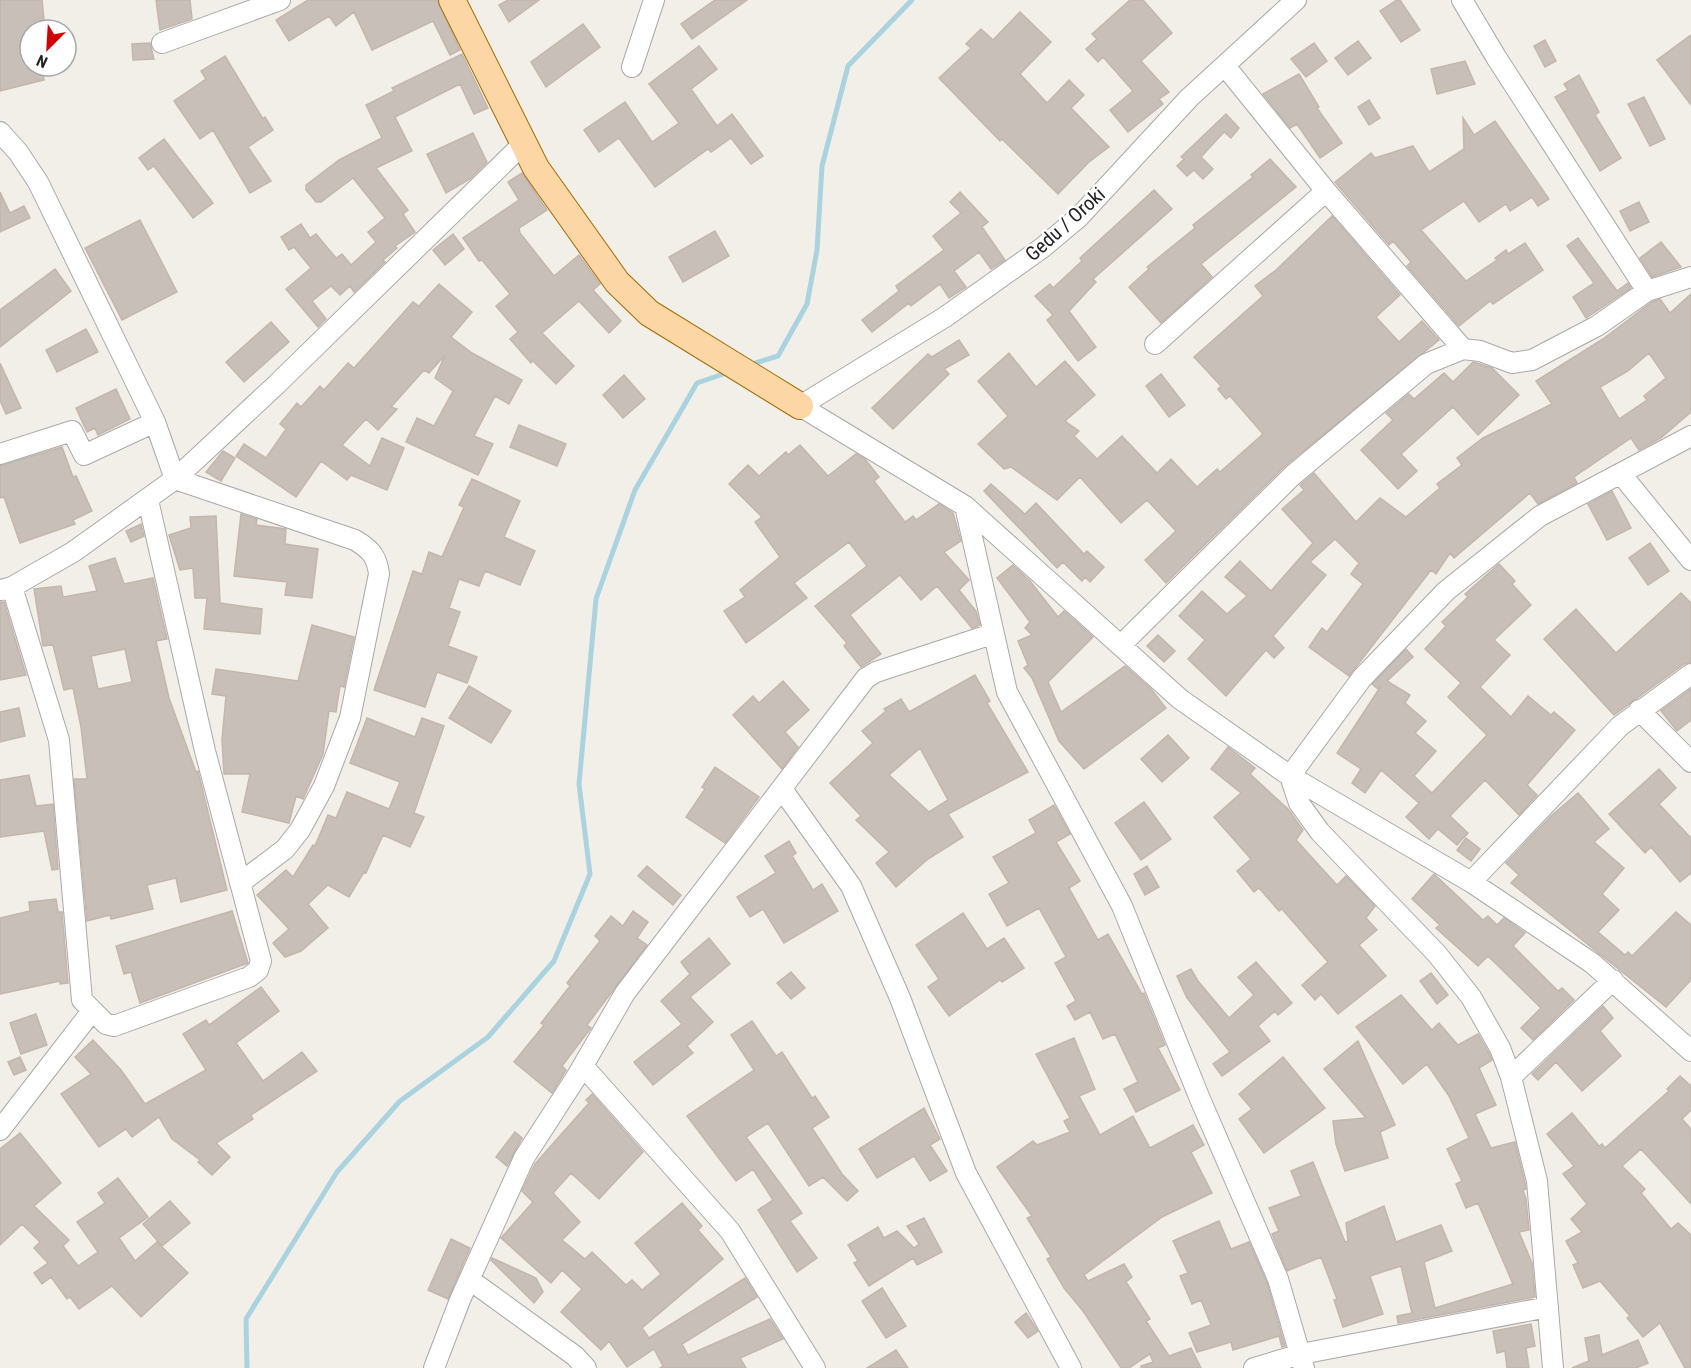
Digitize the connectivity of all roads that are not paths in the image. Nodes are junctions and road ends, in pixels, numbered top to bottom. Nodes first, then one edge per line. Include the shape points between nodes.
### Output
1 (280, 0) edge
2 (452, 0) edge
3 (654, 0) edge
4 (1296, 0) edge
5 (1462, 0) edge
6 (162, 43) dead end
7 (1225, 66) junction
8 (632, 67) dead end
9 (0, 132) edge
10 (523, 144) junction
11 (1326, 191) junction
12 (1691, 277) edge
13 (1647, 291) junction
14 (1155, 344) dead end
15 (1463, 348) junction
16 (800, 406) junction
17 (155, 422) junction
18 (1691, 436) edge
19 (0, 454) edge
20 (1621, 474) junction
21 (175, 479) junction
22 (148, 500) junction
23 (966, 506) junction
24 (1691, 560) edge
25 (6, 589) edge
26 (992, 634) junction
27 (1122, 645) junction
28 (1691, 674) edge
29 (1639, 710) junction
30 (1691, 762) edge
31 (1290, 776) junction
32 (782, 789) junction
33 (1471, 882) junction
34 (240, 883) junction
35 (1613, 980) junction
36 (92, 1011) junction
37 (1691, 1051) edge
38 (583, 1066) junction
39 (1511, 1077) junction
40 (0, 1099) edge
41 (5, 1124) edge
42 (470, 1280) junction
43 (1548, 1307) junction
44 (1303, 1361) edge
45 (434, 1368) edge
46 (586, 1368) edge
47 (815, 1368) edge
48 (1071, 1368) edge
49 (1254, 1368) edge
50 (1552, 1368) edge

1 - 6 street
2 - 10 main road
3 - 8 street
4 - 7 street, Gedu / Oroki
5 - 13 street
7 - 11 street
7 - 16 street, Gedu / Oroki via 1189,98 1079,217 1042,248 945,317
9 - 17 street via 38,182
10 - 16 main road via 580,233 617,282 649,313
10 - 21 street
11 - 14 street
11 - 15 street
12 - 13 street
13 - 15 street via 1597,326 1532,360 1512,363
15 - 27 street via 1426,364 1293,475
16 - 23 street
17 - 19 street via 84,455 72,431
17 - 21 street
18 - 20 street
20 - 24 street
20 - 31 street via 1540,516 1446,591 1362,678
21 - 22 street
21 - 34 street via 355,540 370,549 380,574 350,718 324,786 285,849
22 - 25 street via 72,552
22 - 34 street via 205,751
23 - 26 street
23 - 27 street
25 - 36 street via 59,740 79,988 82,1000
26 - 32 street via 866,678
26 - 44 street via 1007,692 1122,906 1278,1280
27 - 31 street via 1180,699
28 - 29 street
29 - 30 street
29 - 33 street
31 - 33 street
31 - 39 street via 1299,803 1320,832 1437,954 1470,997 1500,1048
32 - 38 street via 664,939 626,993
32 - 48 street via 851,886 900,998 966,1173
33 - 35 street
34 - 36 street via 261,961 258,970 249,977 114,1026
35 - 37 street
35 - 39 street
36 - 41 street
38 - 42 street via 524,1158
38 - 47 street via 730,1231
39 - 43 street via 1537,1181
40 - 41 street
42 - 45 street
42 - 46 street
43 - 44 street
43 - 50 street
44 - 49 street

